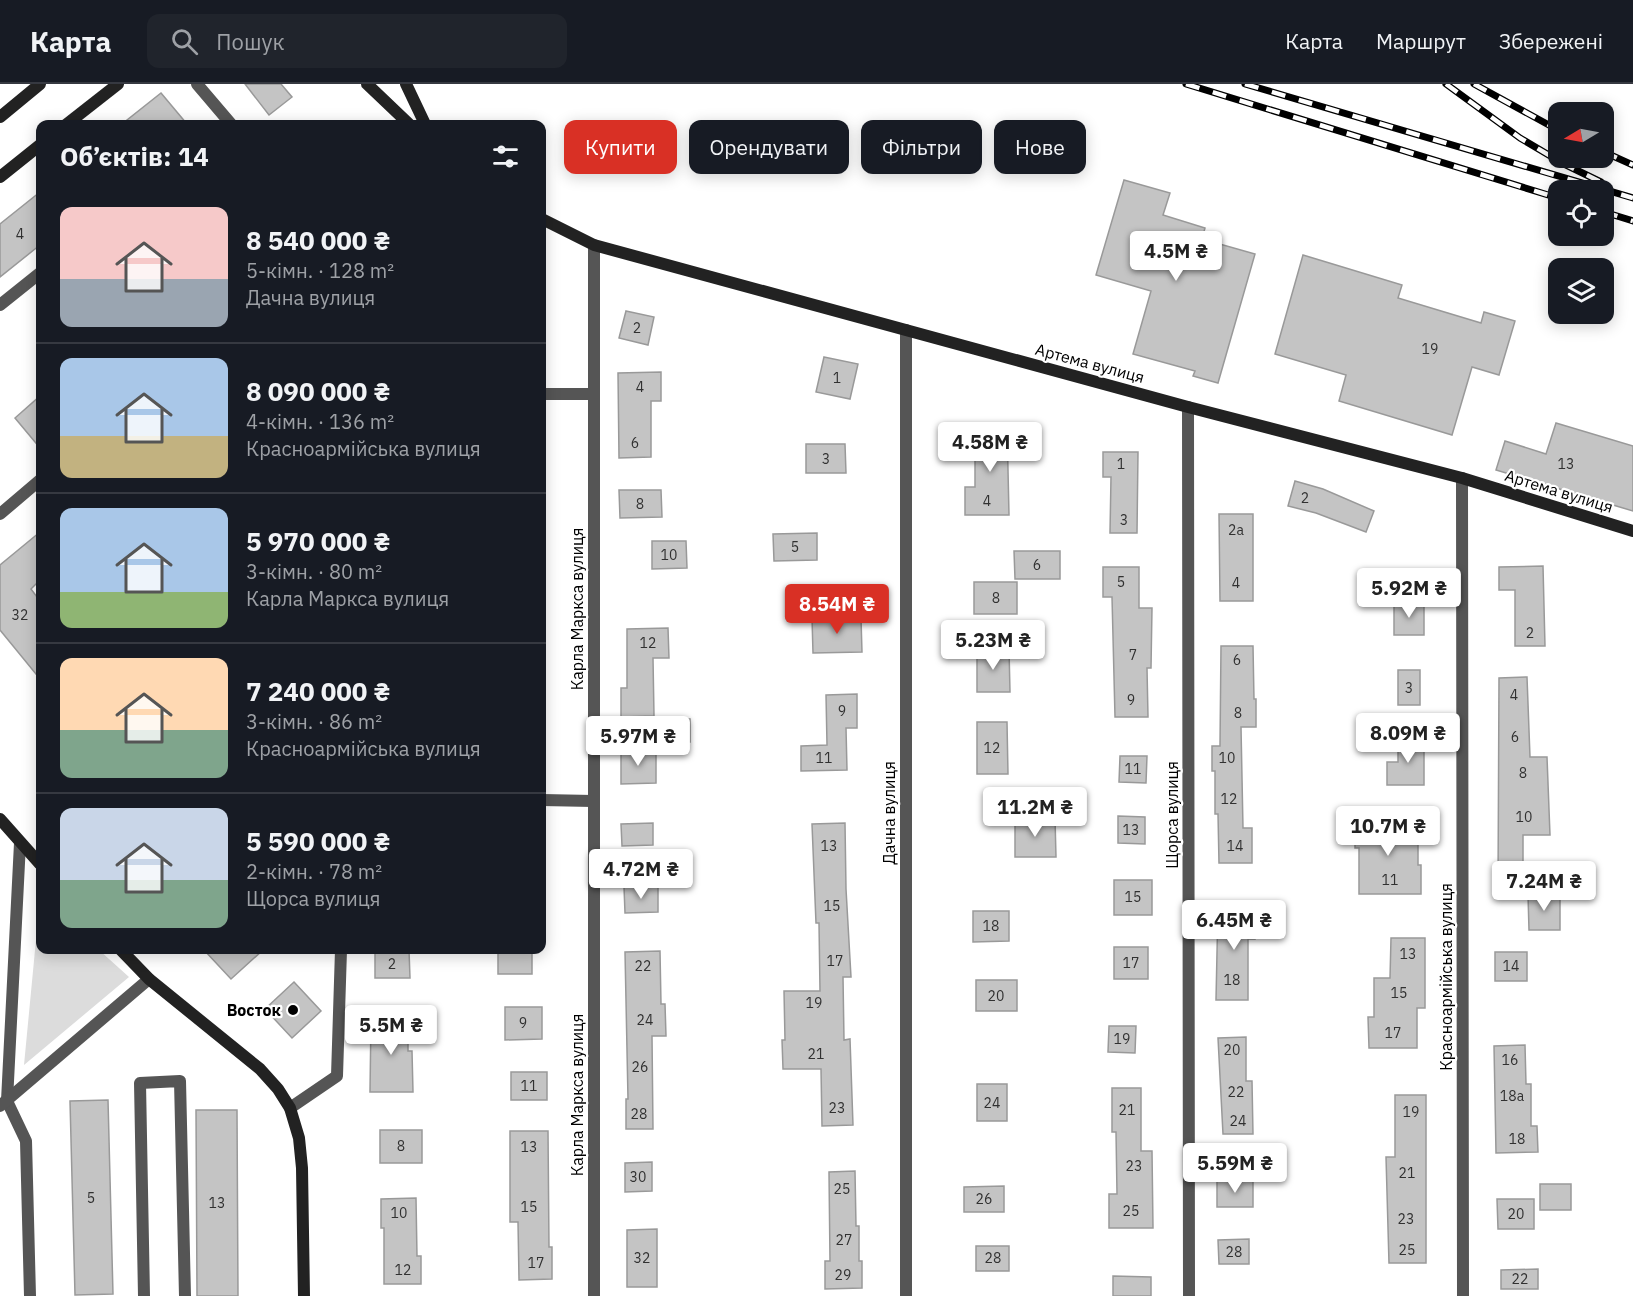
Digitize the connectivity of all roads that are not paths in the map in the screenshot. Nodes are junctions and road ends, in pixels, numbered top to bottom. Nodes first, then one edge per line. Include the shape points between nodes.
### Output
1 (40, 84) edge
2 (118, 84) edge
3 (197, 84) edge
4 (367, 84) edge
5 (406, 84) edge
6 (0, 117) edge
7 (72, 120) edge
8 (228, 120) edge
9 (405, 120) edge
10 (423, 120) edge
11 (36, 148) edge
12 (0, 177) edge
13 (546, 221) edge
14 (594, 245) junction
15 (36, 276) edge
16 (0, 305) edge
17 (906, 330) junction
18 (546, 394) edge
19 (594, 394) junction
20 (1188, 407) junction
21 (1462, 478) junction
22 (36, 483) edge
23 (0, 514) edge
24 (1633, 531) edge
25 (546, 800) edge
26 (593, 801) junction
27 (0, 819) edge
28 (20, 843) junction
29 (36, 860) edge
30 (125, 954) edge
31 (341, 954) edge
32 (149, 979) junction
33 (3, 1104) edge
34 (290, 1108) junction
35 (30, 1296) edge
36 (144, 1296) edge
37 (185, 1296) edge
38 (304, 1296) edge
39 (594, 1296) edge
40 (906, 1296) edge
41 (1189, 1296) edge
42 (1463, 1296) edge

1 - 6 main road
2 - 7 main road
3 - 8 street
4 - 9 main road
5 - 10 main road
11 - 12 main road
13 - 14 main road, Артема вулиця
14 - 17 main road, Артема вулиця
14 - 19 street, Карла Маркса вулиця
15 - 16 street
17 - 20 main road, Артема вулиця
17 - 40 street, Дачна вулиця
18 - 19 street
19 - 26 street, Карла Маркса вулиця
20 - 21 main road, Артема вулиця
20 - 41 street, Щорса вулиця
21 - 24 main road, Артема вулиця
21 - 42 street, Красноармійська вулиця
22 - 23 street
25 - 26 street
26 - 39 street, Карла Маркса вулиця
27 - 28 main road
28 - 29 main road
28 - 33 street
30 - 32 main road
31 - 34 street via 337,1076
32 - 33 street
32 - 34 main road via 260,1070
33 - 35 street via 26,1141
34 - 38 main road via 302,1168
36 - 37 street via 140,1083 180,1081

